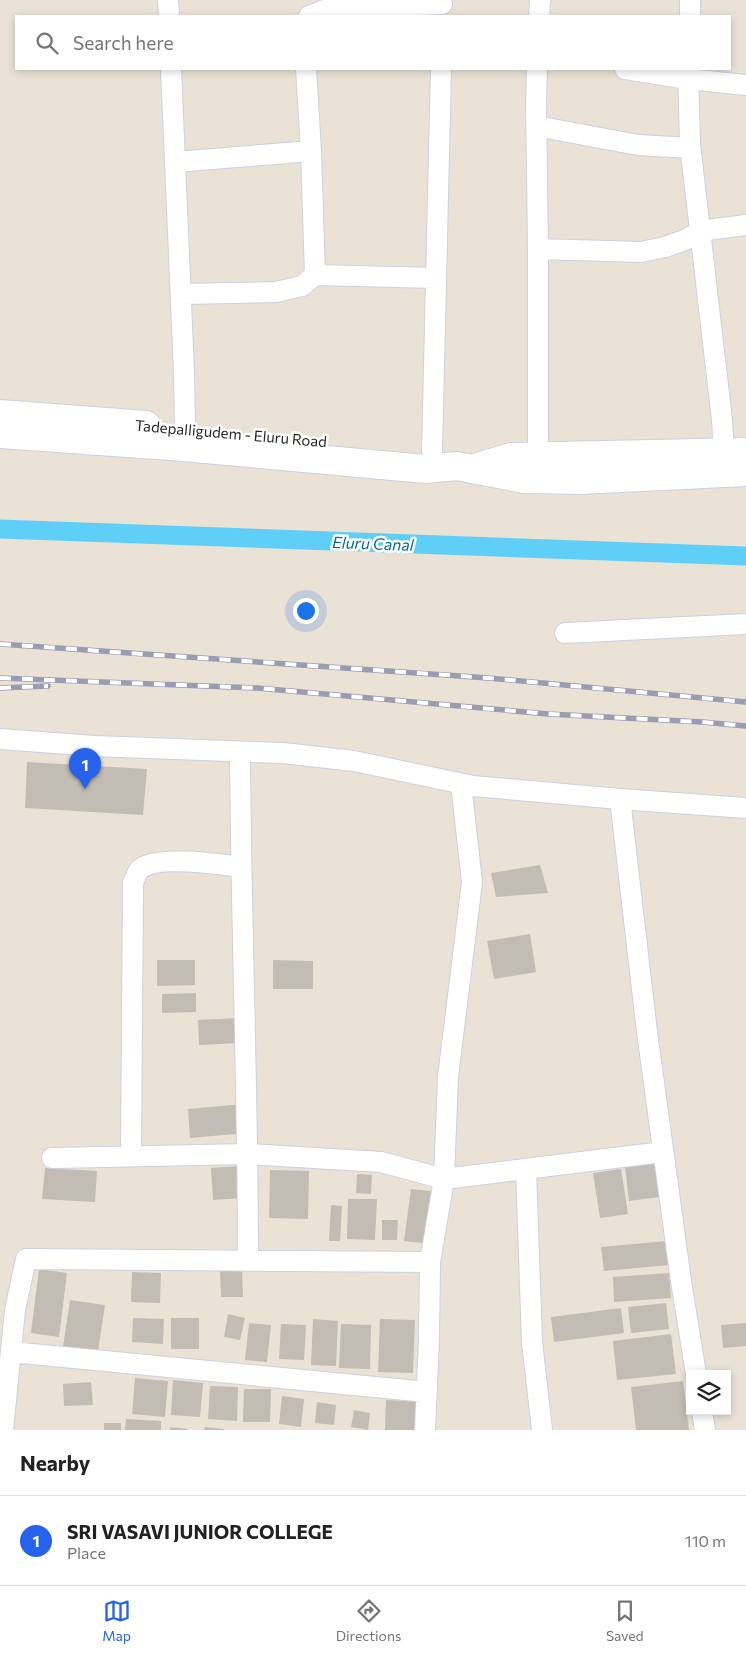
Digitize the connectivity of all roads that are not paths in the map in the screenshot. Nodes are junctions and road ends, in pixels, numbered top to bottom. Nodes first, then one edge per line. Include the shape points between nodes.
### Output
1 (168, 0) edge
2 (540, 0) edge
3 (690, 0) edge
4 (442, 7) edge
5 (169, 15) edge
6 (312, 15) edge
7 (539, 15) edge
8 (690, 15) edge
9 (171, 70) edge
10 (306, 70) edge
11 (441, 70) edge
12 (537, 70) edge
13 (638, 70) edge
14 (688, 74) edge
15 (746, 85) edge
16 (536, 126) junction
17 (690, 148) junction
18 (311, 151) junction
19 (175, 162) junction
20 (746, 225) edge
21 (700, 230) junction
22 (538, 249) junction
23 (315, 275) junction
24 (436, 278) junction
25 (181, 294) junction
26 (0, 414) edge
27 (185, 428) junction
28 (0, 434) edge
29 (432, 451) junction
30 (735, 452) edge
31 (538, 456) junction
32 (474, 470) junction
33 (746, 472) edge
34 (746, 624) edge
35 (565, 633) dead end
36 (0, 739) edge
37 (240, 752) junction
38 (461, 784) junction
39 (620, 799) junction
40 (746, 808) edge
41 (241, 866) junction
42 (664, 1152) junction
43 (248, 1154) junction
44 (131, 1156) junction
45 (52, 1158) dead end
46 (526, 1169) junction
47 (444, 1179) junction
48 (248, 1260) junction
49 (430, 1262) junction
50 (6, 1363) edge
51 (695, 1370) edge
52 (427, 1392) junction
53 (703, 1415) edge
54 (2, 1430) edge
55 (425, 1430) edge
56 (542, 1430) edge
57 (705, 1430) edge

1 - 5 street
2 - 7 street
3 - 8 street
4 - 6 street via 327,9
9 - 19 street
10 - 18 street
11 - 24 street
12 - 16 street
13 - 14 street
14 - 15 street
14 - 17 street
16 - 17 street via 638,145
16 - 22 street
17 - 21 street
18 - 19 street
18 - 23 street
19 - 25 street
20 - 21 street
21 - 22 street via 685,240 642,252
21 - 30 street via 722,420
22 - 31 street
23 - 24 street
23 - 25 street via 302,286 276,292
24 - 29 street
25 - 27 street
26 - 27 main road, Tadepalligudem - Eluru Road
27 - 29 main road, Tadepalligudem - Eluru Road
28 - 32 main road, Tadepalligudem - Eluru Road via 184,446 425,469
29 - 32 main road, Tadepalligudem - Eluru Road
30 - 31 main road, Tadepalligudem - Eluru Road
31 - 32 main road, Tadepalligudem - Eluru Road via 511,457
32 - 33 main road, Tadepalligudem - Eluru Road via 524,479 580,480
34 - 35 street
36 - 37 street
37 - 38 street via 354,761
37 - 41 street
38 - 39 street
38 - 47 street via 472,882 448,1077
39 - 40 street
39 - 42 street
41 - 43 street
41 - 44 street via 190,862 151,864 139,870 134,883
42 - 46 street
42 - 51 street
43 - 44 street
43 - 47 street via 380,1162
43 - 48 street
44 - 45 street
46 - 47 street
46 - 56 street via 532,1342
47 - 49 street
48 - 49 street
48 - 50 street via 26,1259
49 - 52 street
50 - 52 street
50 - 54 street
52 - 55 street
53 - 57 street

